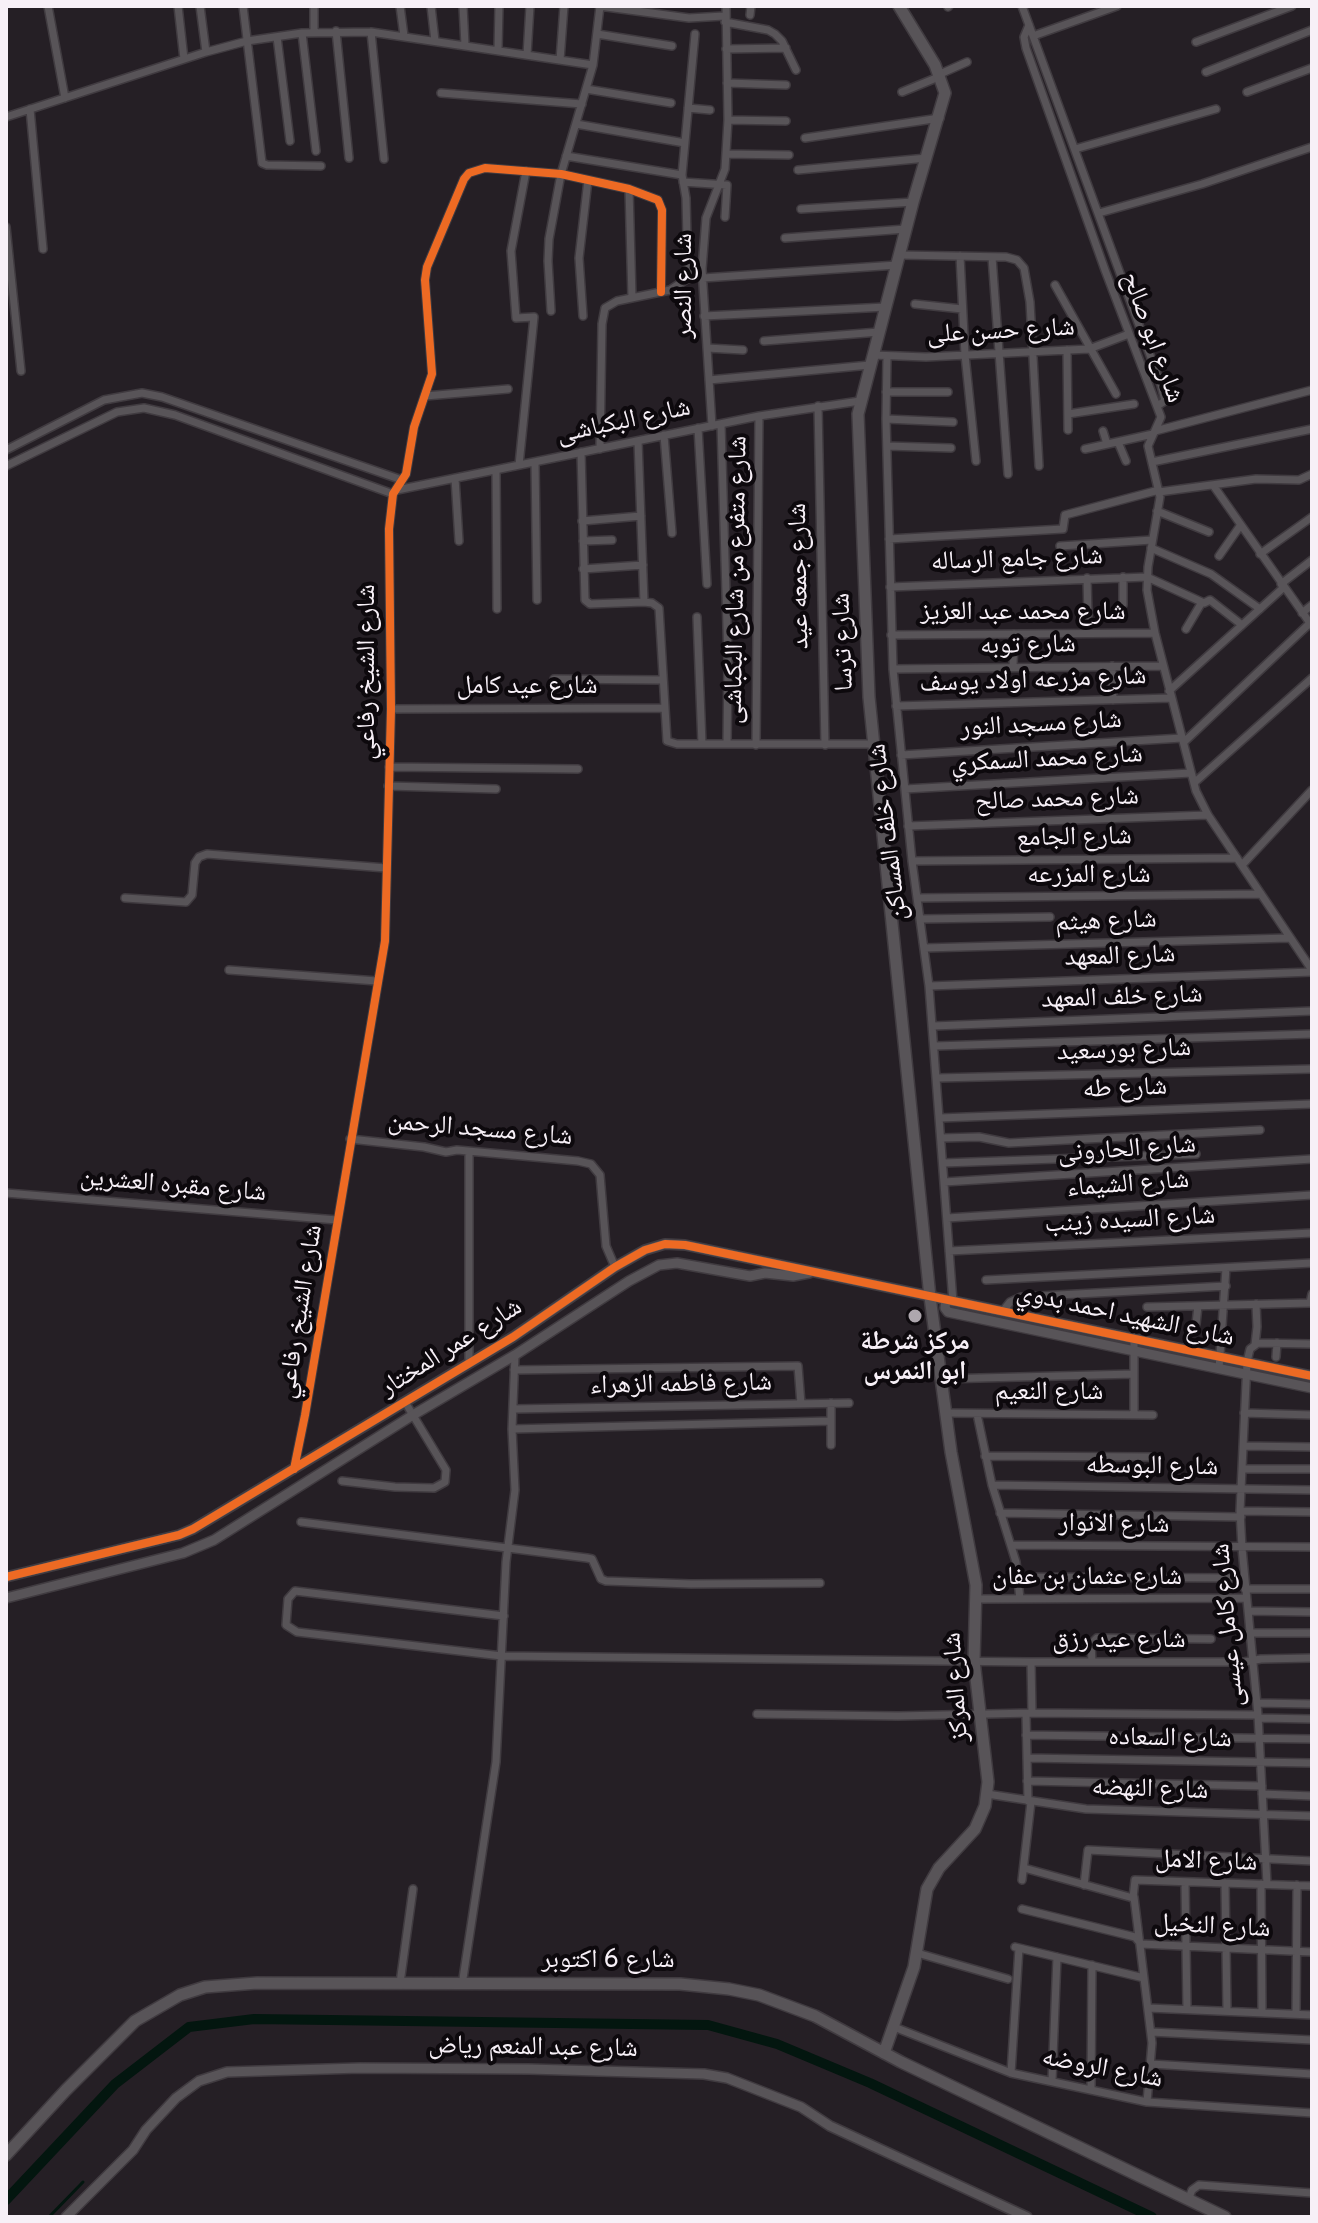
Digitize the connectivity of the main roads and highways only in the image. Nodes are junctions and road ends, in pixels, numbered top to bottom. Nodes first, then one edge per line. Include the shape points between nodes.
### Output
1 (899, 6) edge
2 (930, 1297) joint
3 (884, 2053) junction
4 (6, 2155) edge
5 (1225, 2217) edge

1 - 2 main road, شارع ترسا via 945,93 858,424 873,744
2 - 3 main road, شارع المركز via 974,1571 974,1661 987,1794 975,1829 927,1889 917,1953
3 - 4 main road, شارع 6 اكتوبر via 800,2010 729,1989 680,1984 230,1983 180,1995 140,2018
3 - 5 main road, شارع 6 اكتوبر

